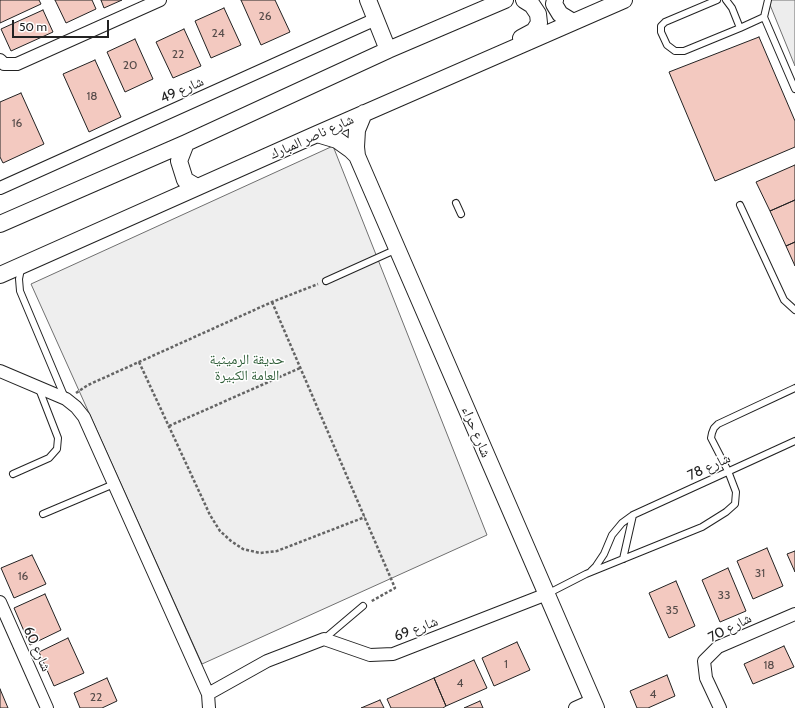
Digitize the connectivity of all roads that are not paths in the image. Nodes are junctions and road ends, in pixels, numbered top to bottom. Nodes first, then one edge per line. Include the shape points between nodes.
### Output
1 (160, 0) edge
2 (368, 0) edge
3 (505, 0) edge
4 (524, 0) edge
5 (555, 0) edge
6 (624, 0) edge
7 (717, 0) edge
8 (726, 0) edge
9 (768, 0) edge
10 (764, 17) junction
11 (376, 19) junction
12 (573, 22) junction
13 (740, 28) junction
14 (388, 50) junction
15 (497, 55) junction
16 (0, 60) edge
17 (795, 89) edge
18 (364, 113) junction
19 (318, 134) junction
20 (186, 143) junction
21 (357, 156) junction
22 (197, 187) junction
23 (0, 188) edge
24 (456, 203) dead end
25 (740, 205) dead end
26 (461, 214) dead end
27 (0, 224) edge
28 (397, 248) junction
29 (22, 265) junction
30 (0, 275) edge
31 (326, 280) road end
32 (795, 310) edge
33 (0, 371) edge
34 (39, 388) junction
35 (795, 388) edge
36 (66, 399) junction
37 (795, 441) edge
38 (728, 471) junction
39 (13, 474) dead end
40 (114, 484) junction
41 (43, 514) dead end
42 (633, 515) junction
43 (623, 559) junction
44 (586, 574) junction
45 (547, 594) junction
46 (0, 602) edge
47 (363, 606) road end
48 (795, 614) edge
49 (324, 639) junction
50 (208, 694) junction
51 (595, 704) edge
52 (47, 708) edge
53 (209, 708) edge
54 (576, 708) edge
55 (720, 708) edge

1 - 16 street via 18,64 4,64
2 - 11 street
3 - 14 street
4 - 15 street via 532,5 538,14 539,23 534,31 508,44
5 - 12 street via 554,4 560,14
6 - 12 street, شارع ناصر المبارك
7 - 13 lane via 665,22 661,26 661,32 667,45 675,51 684,51
8 - 13 lane
9 - 10 lane
10 - 13 lane
10 - 17 lane
11 - 14 street
11 - 23 street, شارع 49
12 - 15 street, شارع ناصر المبارك
14 - 20 street
15 - 18 street, شارع ناصر المبارك
18 - 19 street, شارع ناصر المبارك
18 - 21 street, شارع حراء via 356,138
19 - 21 street, شارع حراء via 337,140
19 - 22 street, شارع ناصر المبارك
20 - 22 street via 179,161 185,180
20 - 27 street
21 - 28 street, شارع حراء
22 - 29 street, شارع ناصر المبارك
24 - 26 lane
25 - 32 lane via 784,300
28 - 31 lane
28 - 45 street, شارع حراء
29 - 30 street, شارع ناصر المبارك
29 - 36 lane via 20,290
33 - 34 street
34 - 36 street
34 - 39 lane via 58,438 57,449 49,458
35 - 38 lane, شارع 78 via 714,428 711,438
36 - 40 street via 84,417
37 - 38 lane, شارع 78
38 - 42 lane, شارع 78
38 - 43 lane, شارع 78 via 736,492 735,504 726,512 702,527
40 - 41 lane
40 - 50 street
42 - 43 lane
42 - 44 lane, شارع 78 via 612,535 604,554 596,566
43 - 44 lane, شارع 78
44 - 45 lane, شارع 78
45 - 49 street, شارع 69 via 393,654 370,655
45 - 51 street, شارع حراء
46 - 52 street, شارع 60
47 - 49 lane
48 - 55 street, شارع 70 via 718,648 704,661 706,678
49 - 50 street via 267,661
50 - 53 street
51 - 54 street

